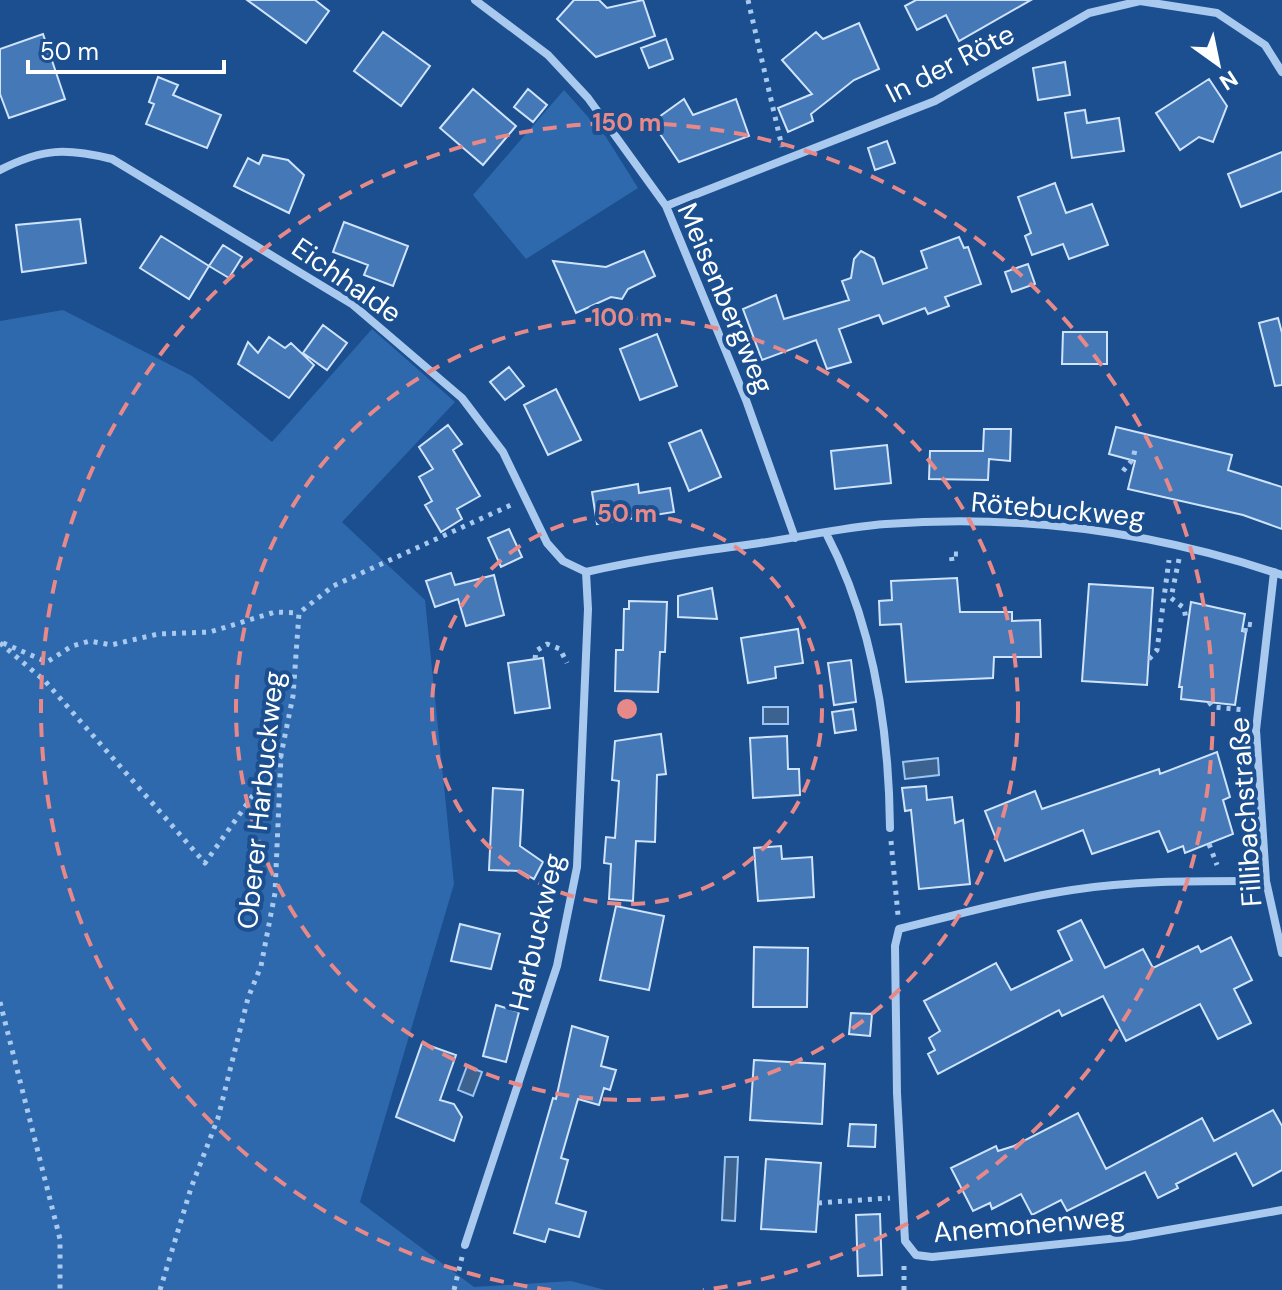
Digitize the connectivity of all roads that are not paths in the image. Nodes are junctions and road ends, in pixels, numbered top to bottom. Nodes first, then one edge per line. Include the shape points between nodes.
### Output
1 (475, 0) edge
2 (1282, 72) edge
3 (0, 170) edge
4 (666, 206) junction
5 (826, 533) junction
6 (795, 538) junction
7 (586, 572) junction
8 (1278, 574) edge
9 (890, 828) road end
10 (1266, 881) junction
11 (1282, 953) edge
12 (1282, 1210) edge
13 (465, 1245) road end

1 - 4 street, Meisenbergweg via 548,55 588,98
2 - 4 street, In der Röte via 1265,45 1217,13 1140,1 1089,13 935,101
3 - 7 street, Eichhalde via 48,151 74,150 112,159 352,304 485,423 547,543 563,561
4 - 6 street, Meisenbergweg via 746,400
5 - 6 street, Rötebuckweg
5 - 8 street, Rötebuckweg via 884,524 995,522 1107,532
5 - 9 street via 840,559 877,680
6 - 7 street, Rötebuckweg
7 - 13 street, Harbuckweg via 577,867 557,966
8 - 10 street, Fillibachstraße via 1256,730
10 - 11 street, Fillibachstraße
10 - 12 street, Anemonenweg via 1181,880 1074,890 899,929 895,955 905,1241 916,1255 932,1257 1128,1237

